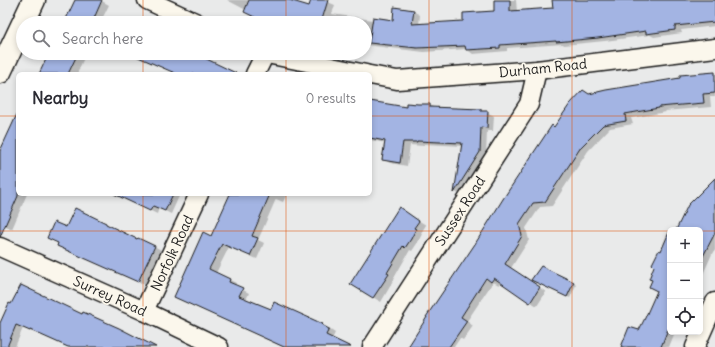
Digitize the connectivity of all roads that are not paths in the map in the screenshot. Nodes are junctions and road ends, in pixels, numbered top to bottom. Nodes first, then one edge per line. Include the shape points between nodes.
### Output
1 (34, 0) edge
2 (146, 0) edge
3 (26, 16) edge
4 (181, 16) edge
5 (16, 38) edge
6 (715, 48) edge
7 (261, 60) edge
8 (294, 60) edge
9 (537, 70) junction
10 (0, 72) edge
11 (256, 72) edge
12 (356, 72) edge
13 (372, 75) edge
14 (198, 196) edge
15 (0, 247) edge
16 (715, 302) edge
17 (144, 311) junction
18 (218, 347) edge
19 (372, 347) edge
20 (695, 347) edge

1 - 3 main road
2 - 4 street
5 - 10 main road
6 - 9 street, Durham Road
7 - 11 street
8 - 12 street
9 - 13 street, Durham Road via 397,80
9 - 19 street, Sussex Road via 529,104
14 - 17 street, Norfolk Road
15 - 17 street, Surrey Road
16 - 20 street
17 - 18 street, Surrey Road

